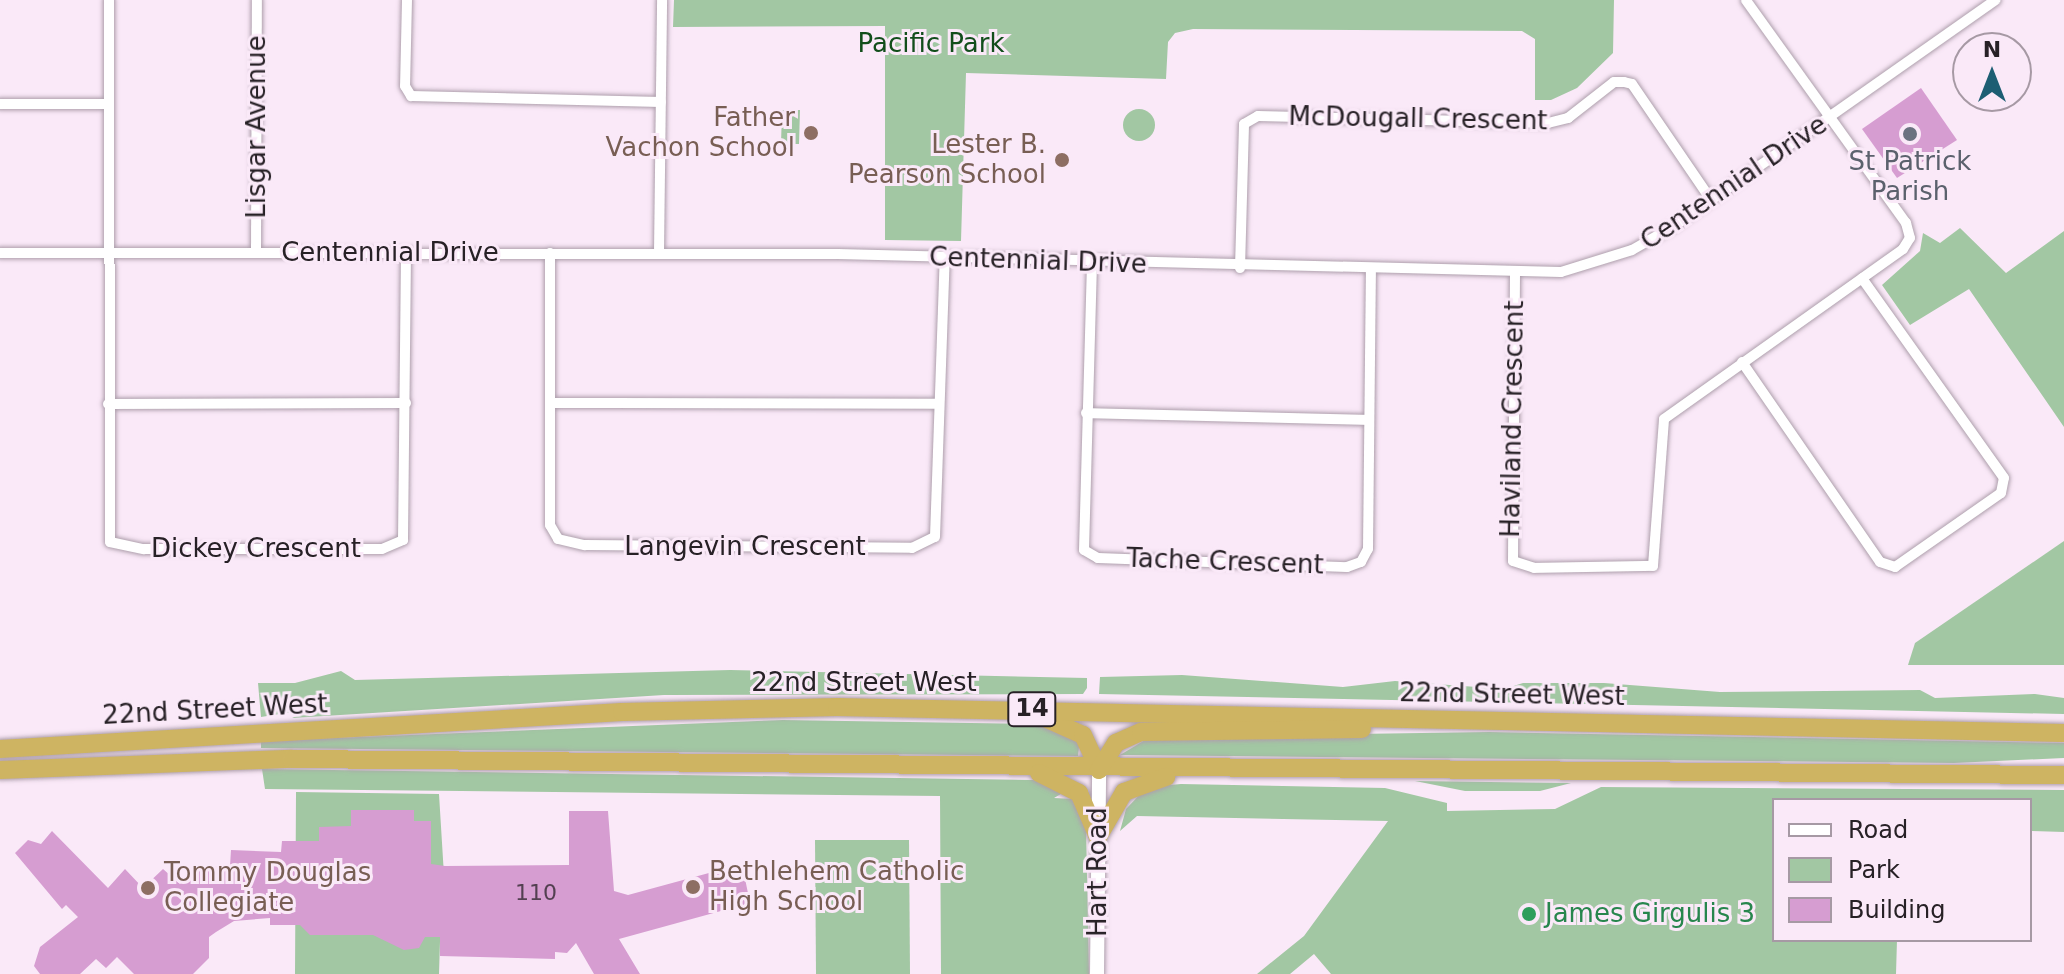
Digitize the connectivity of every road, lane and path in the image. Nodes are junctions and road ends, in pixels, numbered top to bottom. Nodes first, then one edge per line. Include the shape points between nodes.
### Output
1 (109, 0) edge
2 (257, 0) edge
3 (407, 0) edge
4 (662, 0) edge
5 (1746, 0) edge
6 (1995, 0) edge
7 (661, 102) junction
8 (0, 104) edge
9 (107, 104) junction
10 (1832, 118) junction
11 (1711, 200) junction
12 (0, 253) edge
13 (107, 253) junction
14 (256, 253) junction
15 (550, 253) junction
16 (659, 253) junction
17 (406, 254) junction
18 (945, 257) junction
19 (1092, 263) junction
20 (1240, 268) junction
21 (1371, 271) junction
22 (1515, 274) junction
23 (1862, 278) junction
24 (1742, 362) junction
25 (406, 403) junction
26 (551, 403) junction
27 (108, 404) junction
28 (938, 404) junction
29 (1086, 413) junction
30 (1367, 420) junction
31 (1021, 709) junction
32 (1449, 719) junction
33 (2064, 733) edge
34 (0, 749) edge
35 (1025, 768) junction
36 (0, 770) edge
37 (1099, 770) junction
38 (1186, 770) junction
39 (2064, 773) edge
40 (1098, 837) junction
41 (1097, 974) edge

1 - 9 street, Dickey Crescent
2 - 14 street, Lisgar Avenue
3 - 7 street via 405,86 411,96
4 - 7 street
5 - 10 street
6 - 10 street, Centennial Drive
7 - 16 street
8 - 9 street
9 - 13 street, Dickey Crescent
10 - 11 street, Centennial Drive
10 - 23 street, Haviland Crescent via 1910,233 1903,249
11 - 20 street, McDougall Crescent via 1632,84 1624,82 1614,82 1568,118 1548,123 1258,116 1244,124
11 - 22 street, Centennial Drive via 1610,259 1561,272
12 - 13 street, Centennial Drive
13 - 14 street, Centennial Drive
13 - 27 street, Dickey Crescent
14 - 17 street, Centennial Drive
15 - 16 street, Centennial Drive
15 - 17 street, Centennial Drive
15 - 26 street, Langevin Crescent
16 - 18 street, Centennial Drive
17 - 25 street, Dickey Crescent
18 - 19 street, Centennial Drive
18 - 28 street, Langevin Crescent
19 - 20 street, Centennial Drive
19 - 29 street, Tache Crescent
20 - 21 street, Centennial Drive
21 - 22 street, Centennial Drive
21 - 30 street, Tache Crescent
22 - 24 street, Haviland Crescent via 1512,553 1520,566 1653,566 1664,419
23 - 24 street, Haviland Crescent
23 - 24 street via 2004,478 2001,493 1895,567 1880,562
25 - 27 street
25 - 27 street, Dickey Crescent via 403,540 382,549 116,546 106,525
26 - 28 street
26 - 28 street, Langevin Crescent via 550,525 558,539 585,545 912,548 935,537
29 - 30 street
29 - 30 street, Tache Crescent via 1080,534 1090,555 1347,567 1361,562 1368,549
31 - 32 highway, 22nd Street West / 14
31 - 34 highway, 22nd Street West / 14 via 622,712
31 - 37 highway via 1083,735
32 - 33 highway, 22nd Street West / 14
32 - 37 highway via 1358,729 1141,732 1116,743
35 - 36 highway, 22nd Street West / 14 via 292,759
35 - 37 highway, 22nd Street West / 14
35 - 40 highway via 1075,788
37 - 38 highway, 22nd Street West / 14
37 - 40 street, Hart Road
38 - 39 highway, 22nd Street West / 14
38 - 40 highway via 1124,792
40 - 41 street, Hart Road

